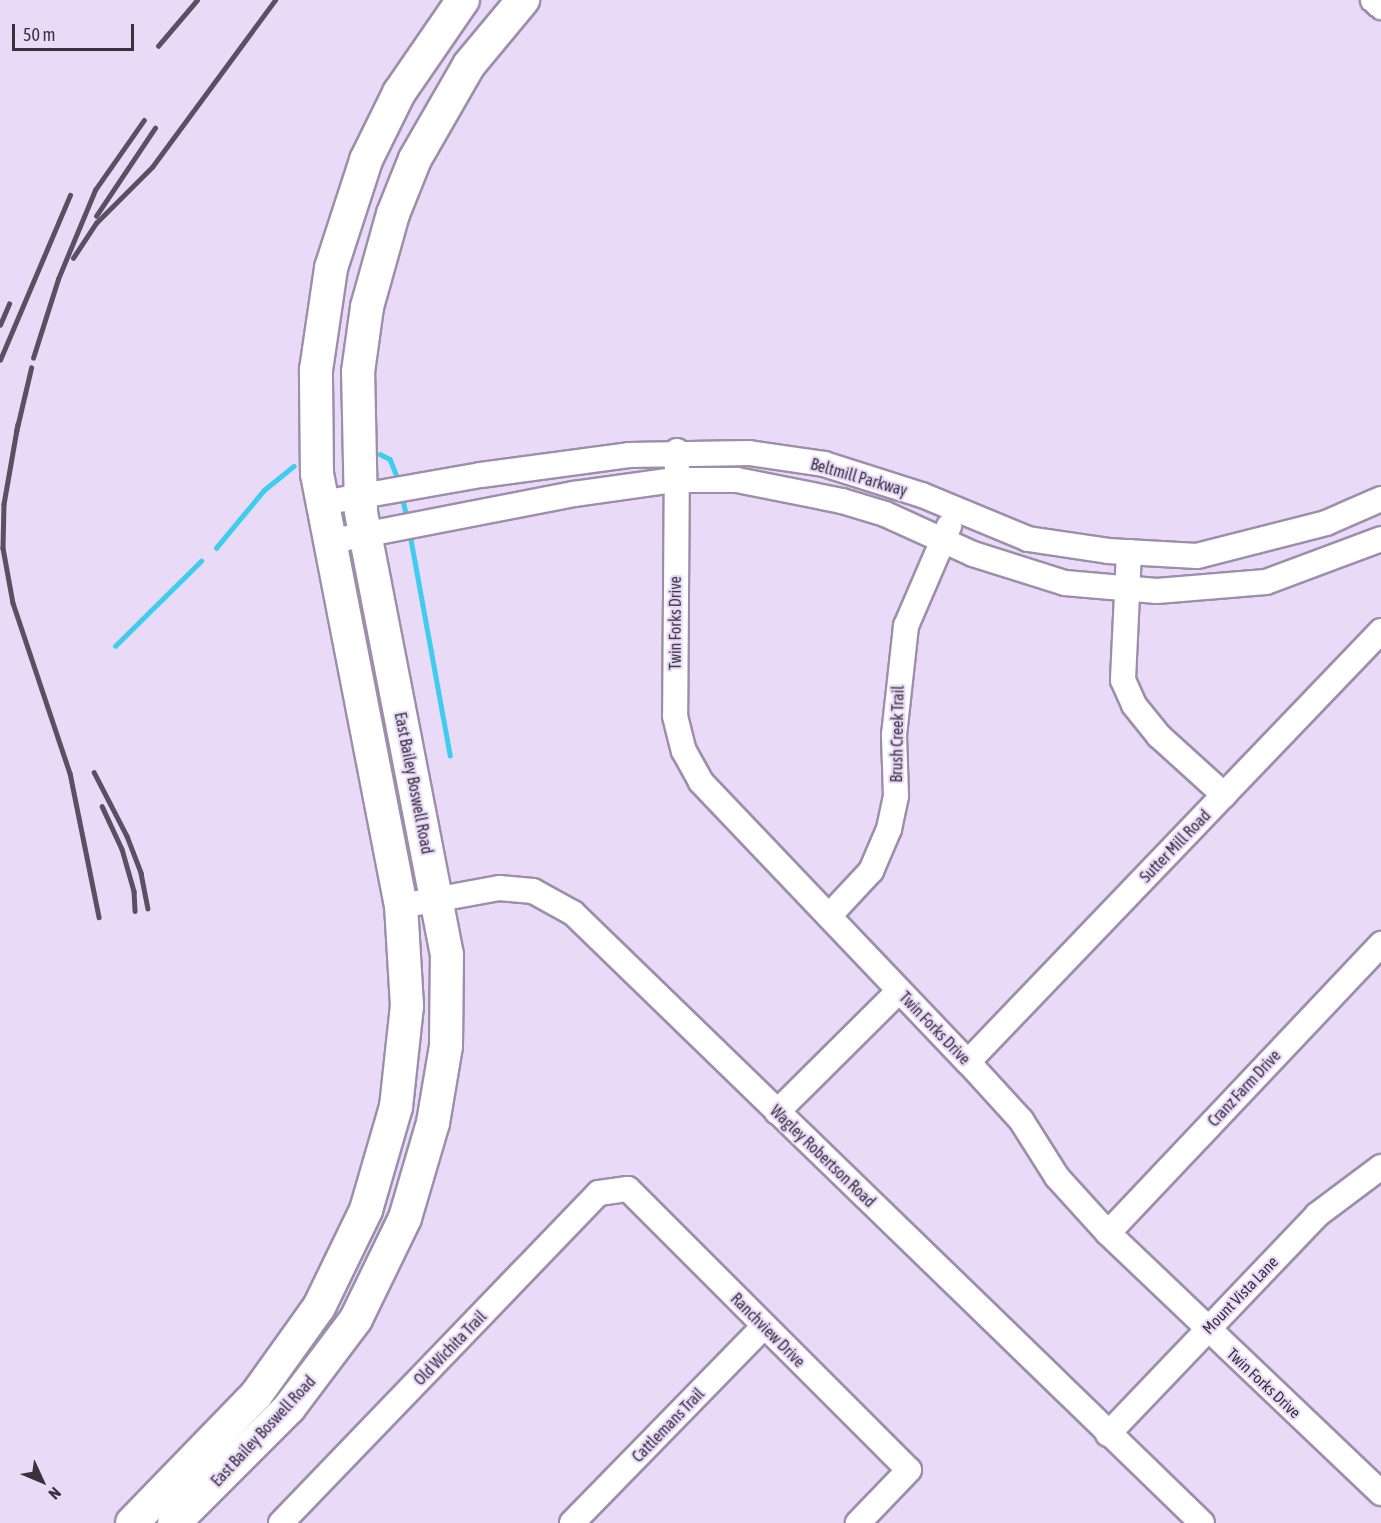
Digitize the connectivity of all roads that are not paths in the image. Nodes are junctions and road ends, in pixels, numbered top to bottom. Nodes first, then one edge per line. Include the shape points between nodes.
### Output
1 (463, 0) edge
2 (523, 0) edge
3 (1373, 0) edge
4 (1381, 8) edge
5 (678, 451) junction
6 (675, 480) junction
7 (360, 495) junction
8 (1381, 499) edge
9 (322, 503) junction
10 (956, 510) junction
11 (365, 534) junction
12 (1381, 539) edge
13 (943, 540) junction
14 (332, 541) junction
15 (1129, 552) junction
16 (1125, 588) junction
17 (1381, 631) edge
18 (1224, 795) junction
19 (437, 900) junction
20 (401, 906) junction
21 (829, 916) junction
22 (1381, 944) edge
23 (899, 990) junction
24 (968, 1062) junction
25 (777, 1112) junction
26 (1381, 1167) edge
27 (628, 1189) joint
28 (1108, 1233) junction
29 (764, 1326) junction
30 (1207, 1329) junction
31 (1108, 1434) junction
32 (1376, 1479) edge
33 (132, 1523) edge
34 (174, 1523) edge
35 (280, 1523) edge
36 (572, 1523) edge
37 (858, 1523) edge
38 (1202, 1523) edge

1 - 9 main road, East Bailey Boswell Road via 399,93 366,160 340,231 324,302 316,370 315,440
2 - 7 main road, East Bailey Boswell Road via 456,85 416,159 393,214 367,306 358,372
3 - 4 street
5 - 6 street, Twin Forks Drive
5 - 7 street, Beltmill Parkway via 570,462
5 - 10 street, Beltmill Parkway via 749,453 824,464
6 - 11 street, Beltmill Parkway via 574,494
6 - 13 street, Beltmill Parkway via 737,480 791,490 885,514
6 - 21 street, Twin Forks Drive via 675,716 684,751 701,782
7 - 9 street, Beltmill Parkway
7 - 11 main road, East Bailey Boswell Road
8 - 15 street, Beltmill Parkway via 1326,523 1197,556
9 - 14 main road, East Bailey Boswell Road
10 - 13 street, Brush Creek Trail
10 - 15 street, Beltmill Parkway via 1028,540
11 - 14 street, Beltmill Parkway
11 - 19 main road, East Bailey Boswell Road
12 - 16 street, Beltmill Parkway via 1266,582 1157,591
13 - 16 street, Beltmill Parkway via 1065,583
13 - 21 street, Brush Creek Trail via 906,626 894,735 896,796 889,828 871,871
14 - 20 main road, East Bailey Boswell Road via 345,629
15 - 16 street
16 - 18 street via 1123,680 1134,705 1159,736
17 - 18 street, Sutter Mill Road
18 - 24 street, Sutter Mill Road
19 - 20 street, Wagley Robertson Road
19 - 25 street, Wagley Robertson Road via 498,888 532,891 555,901 573,913
19 - 34 main road, East Bailey Boswell Road via 447,955 446,1046 433,1123 405,1218 374,1286 313,1380
20 - 33 main road, East Bailey Boswell Road via 407,973 401,1074 378,1176 352,1244 319,1307 279,1366
21 - 23 street, Twin Forks Drive
22 - 28 street, Cranz Farm Drive
23 - 24 street, Twin Forks Drive
23 - 25 street
24 - 28 street, Twin Forks Drive via 1020,1120 1057,1177
25 - 31 street, Wagley Robertson Road
26 - 30 street, Mount Vista Lane via 1317,1215
27 - 29 street, Ranchview Drive
27 - 35 street, Old Wichita Trail via 599,1193
28 - 30 street, Twin Forks Drive
29 - 36 street, Cattlemans Trail
29 - 37 street, Ranchview Drive via 909,1470
30 - 31 street, Mount Vista Lane
30 - 32 street, Twin Forks Drive
31 - 38 street, Wagley Robertson Road

